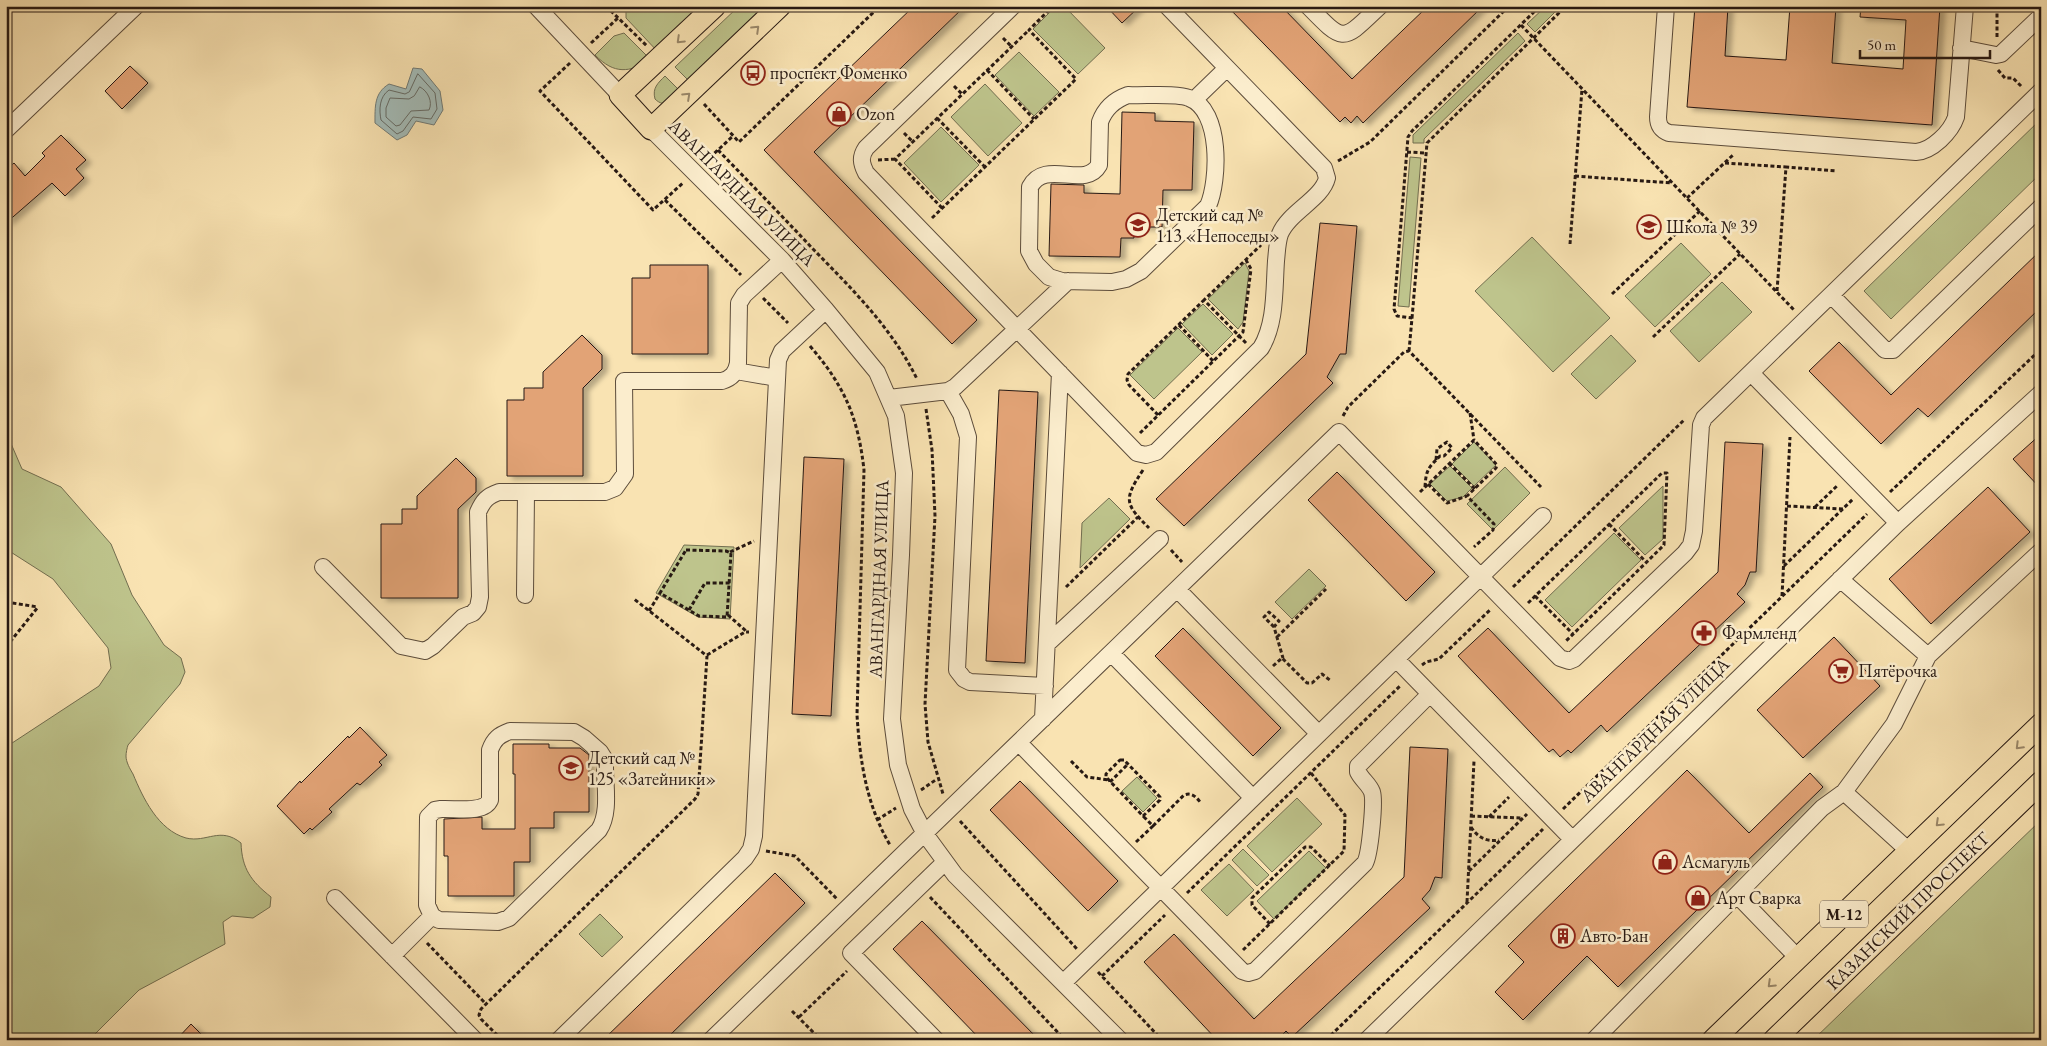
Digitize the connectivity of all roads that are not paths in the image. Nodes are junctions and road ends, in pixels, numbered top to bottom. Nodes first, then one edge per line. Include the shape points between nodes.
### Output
1 (136, 6) edge
2 (536, 6) edge
3 (715, 6) edge
4 (780, 6) edge
5 (1012, 6) edge
6 (1167, 6) edge
7 (1308, 6) edge
8 (1380, 6) edge
9 (1666, 6) edge
10 (1964, 6) edge
11 (2041, 16) edge
12 (1962, 48) junction
13 (1226, 68) junction
14 (2041, 91) edge
15 (620, 95) junction
16 (1194, 100) junction
17 (6, 130) edge
18 (651, 130) junction
19 (2041, 207) edge
20 (782, 260) junction
21 (1068, 281) junction
22 (1831, 295) junction
23 (826, 310) junction
24 (1017, 329) junction
25 (736, 371) junction
26 (1060, 373) junction
27 (1751, 373) junction
28 (777, 378) junction
29 (948, 391) junction
30 (2041, 393) edge
31 (888, 398) junction
32 (526, 492) junction
33 (1543, 516) dead end
34 (1898, 523) junction
35 (1160, 539) road end
36 (2041, 551) edge
37 (324, 567) dead end
38 (1481, 577) junction
39 (1840, 579) junction
40 (1177, 589) junction
41 (526, 595) dead end
42 (1047, 644) junction
43 (1111, 653) junction
44 (1928, 656) junction
45 (1396, 659) junction
46 (1045, 686) junction
47 (1430, 694) junction
48 (1043, 719) junction
49 (2041, 724) edge
50 (1318, 734) junction
51 (1018, 743) junction
52 (2041, 782) edge
53 (1844, 792) junction
54 (1253, 798) junction
55 (925, 834) junction
56 (1572, 839) junction
57 (1909, 851) junction
58 (945, 862) junction
59 (1160, 888) junction
60 (1738, 896) junction
61 (335, 898) dead end
62 (432, 916) junction
63 (392, 956) junction
64 (1798, 958) junction
65 (1063, 983) junction
66 (475, 1040) edge
67 (559, 1040) edge
68 (711, 1040) edge
69 (936, 1040) edge
70 (1120, 1040) edge
71 (1367, 1040) edge
72 (1594, 1040) edge
73 (1713, 1040) edge
74 (1774, 1040) edge

1 - 17 street
2 - 15 street
3 -> 15 main road
18 -> 4 main road
5 - 24 street via 866,148 862,166
6 - 13 street
7 - 8 street via 1333,32 1345,34 1355,30
9 - 12 street via 1658,117 1661,129 1669,134 1924,150 1954,122
10 - 12 street
11 - 12 street via 2001,54
13 - 16 street
13 - 26 street via 1327,174 1326,183 1280,234 1272,321 1265,342 1156,452 1142,455
14 - 22 street
15 - 18 main road
16 - 21 street via 1210,121 1214,135 1214,184 1208,206 1132,276 1112,282
16 - 21 street via 1128,95 1119,98 1109,106 1100,122 1100,160 1096,170 1086,175 1046,174 1032,182 1029,192 1030,254 1049,277
18 - 20 street, АВАНГАРДНАЯ УЛИЦА
19 - 22 street via 1893,350 1885,350
20 - 23 street, АВАНГАРДНАЯ УЛИЦА
20 - 25 street via 753,287 738,308
21 - 24 street
22 - 27 street
23 - 28 street via 780,354
23 - 31 street, АВАНГАРДНАЯ УЛИЦА via 877,372
24 - 26 street
24 - 29 street
25 - 28 street
25 - 32 street via 722,381 624,381 626,474 621,482 605,492
26 - 42 street
27 - 34 street
27 - 38 street via 1703,419 1693,539 1685,553 1574,660 1564,660 1554,652
28 - 67 street via 751,849
29 - 31 street
29 - 46 street via 961,414 968,437 957,670 970,682
30 - 34 street, АВАНГАРДНАЯ УЛИЦА
31 - 55 street, АВАНГАРДНАЯ УЛИЦА via 896,416 904,473 892,720 898,765 912,809
32 - 37 street via 499,492 483,502 478,512 478,607 463,616 425,651 401,646
32 - 41 street
33 - 38 street
34 - 39 street, АВАНГАРДНАЯ УЛИЦА
35 - 42 street
36 - 44 street
38 - 40 street via 1339,432
38 - 45 street
39 - 44 street
39 - 56 street, АВАНГАРДНАЯ УЛИЦА
40 - 43 street
40 - 50 street
42 - 46 street
43 - 48 street
43 - 54 street
44 - 53 street via 1894,724
45 - 47 street
45 - 50 street
46 - 48 street
47 - 56 street
47 - 59 street via 1358,766 1358,772 1373,797 1366,863 1255,970 1242,971
48 - 51 street
49 -> 57 main road, М-12
50 - 54 street
51 - 55 street
51 - 59 street
52 - 74 main road, КАЗАНСКИЙ ПРОСПЕКТ / М-12
53 - 57 street
53 - 60 street via 1822,808
54 - 59 street
55 - 58 street, АВАНГАРДНАЯ УЛИЦА
55 - 68 street
56 - 71 street, АВАНГАРДНАЯ УЛИЦА
57 - 64 main road, М-12
58 - 65 street, АВАНГАРДНАЯ УЛИЦА
58 - 69 street via 851,953
59 - 65 street
60 - 64 street
60 - 72 street
61 - 63 street
62 - 62 street via 427,905 428,817 441,808 480,808 488,804 490,750 496,738 510,731 568,731 578,734 600,752 605,760 605,812 599,830 509,918 498,922 446,921
62 - 63 street
63 - 66 street
64 -> 73 main road, М-12
65 - 70 street, АВАНГАРДНАЯ УЛИЦА

